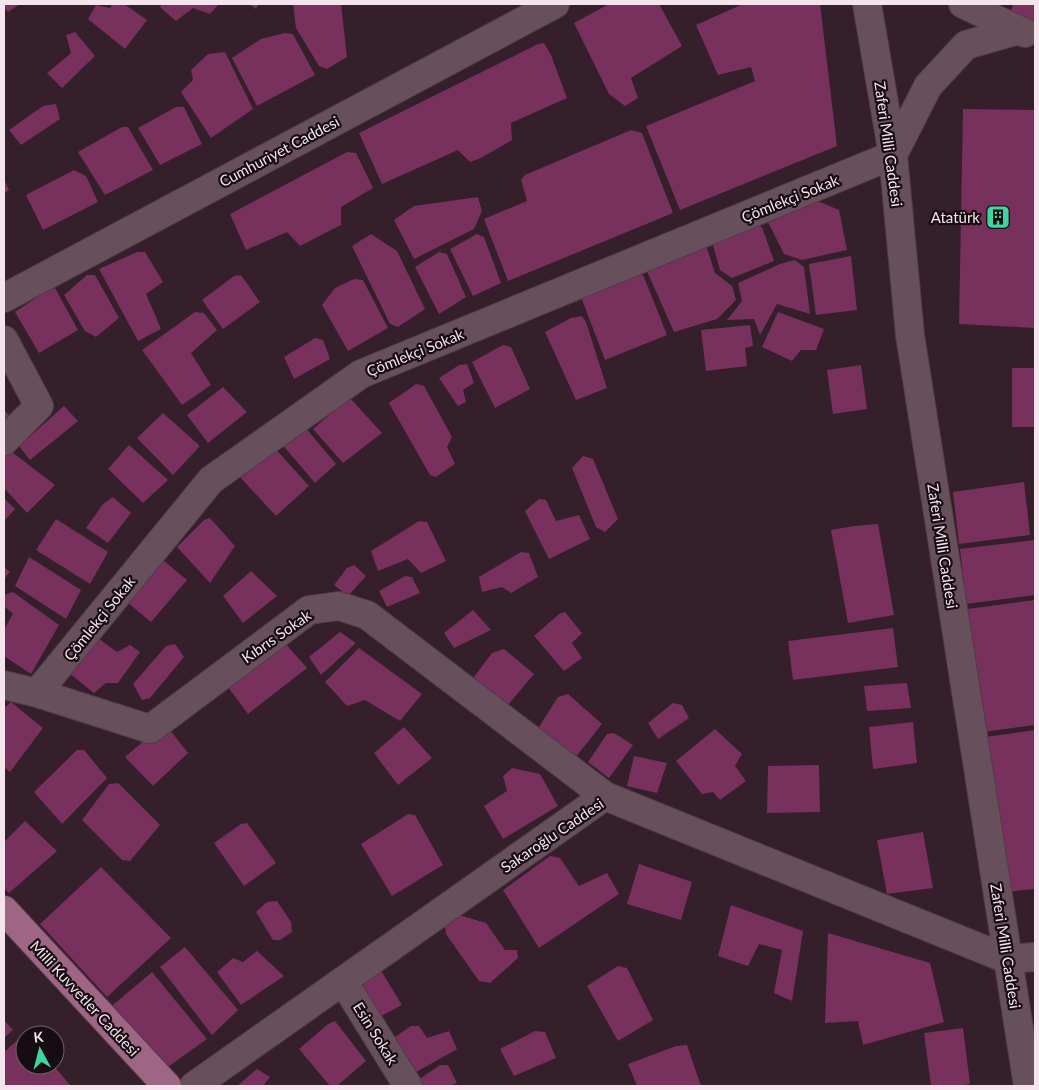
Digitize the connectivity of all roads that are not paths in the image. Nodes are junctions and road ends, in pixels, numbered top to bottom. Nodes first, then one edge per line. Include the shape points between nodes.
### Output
1 (555, 4) edge
2 (867, 4) edge
3 (963, 4) edge
4 (1027, 34) edge
5 (893, 155) junction
6 (4, 298) edge
7 (4, 340) edge
8 (4, 441) edge
9 (4, 685) edge
10 (38, 693) junction
11 (605, 796) junction
12 (4, 910) edge
13 (1035, 958) edge
14 (1008, 959) junction
15 (343, 981) junction
16 (167, 1086) edge
17 (194, 1086) edge
18 (408, 1086) edge
19 (1028, 1086) edge

1 - 6 street, Cumhuriyet Caddesi
2 - 5 street, Zaferi Milli Caddesi
3 - 4 street
4 - 5 street via 966,45 928,86
5 - 10 street, Çömlekçi Sokak via 361,374 211,480
5 - 14 street, Zaferi Milli Caddesi via 910,335
7 - 8 street via 39,406
9 - 10 street, Kıbrıs Sokak
10 - 11 street, Kıbrıs Sokak via 150,730 309,610 339,606 366,615
11 - 14 street, Sakaroğlu Caddesi
11 - 15 street, Sakaroğlu Caddesi
12 - 16 main road, Milli Kuvvetler Caddesi
13 - 14 street, Sakaroğlu Caddesi
14 - 19 street, Zaferi Milli Caddesi
15 - 17 street, Sakaroğlu Caddesi
15 - 18 street, Esin Sokak

